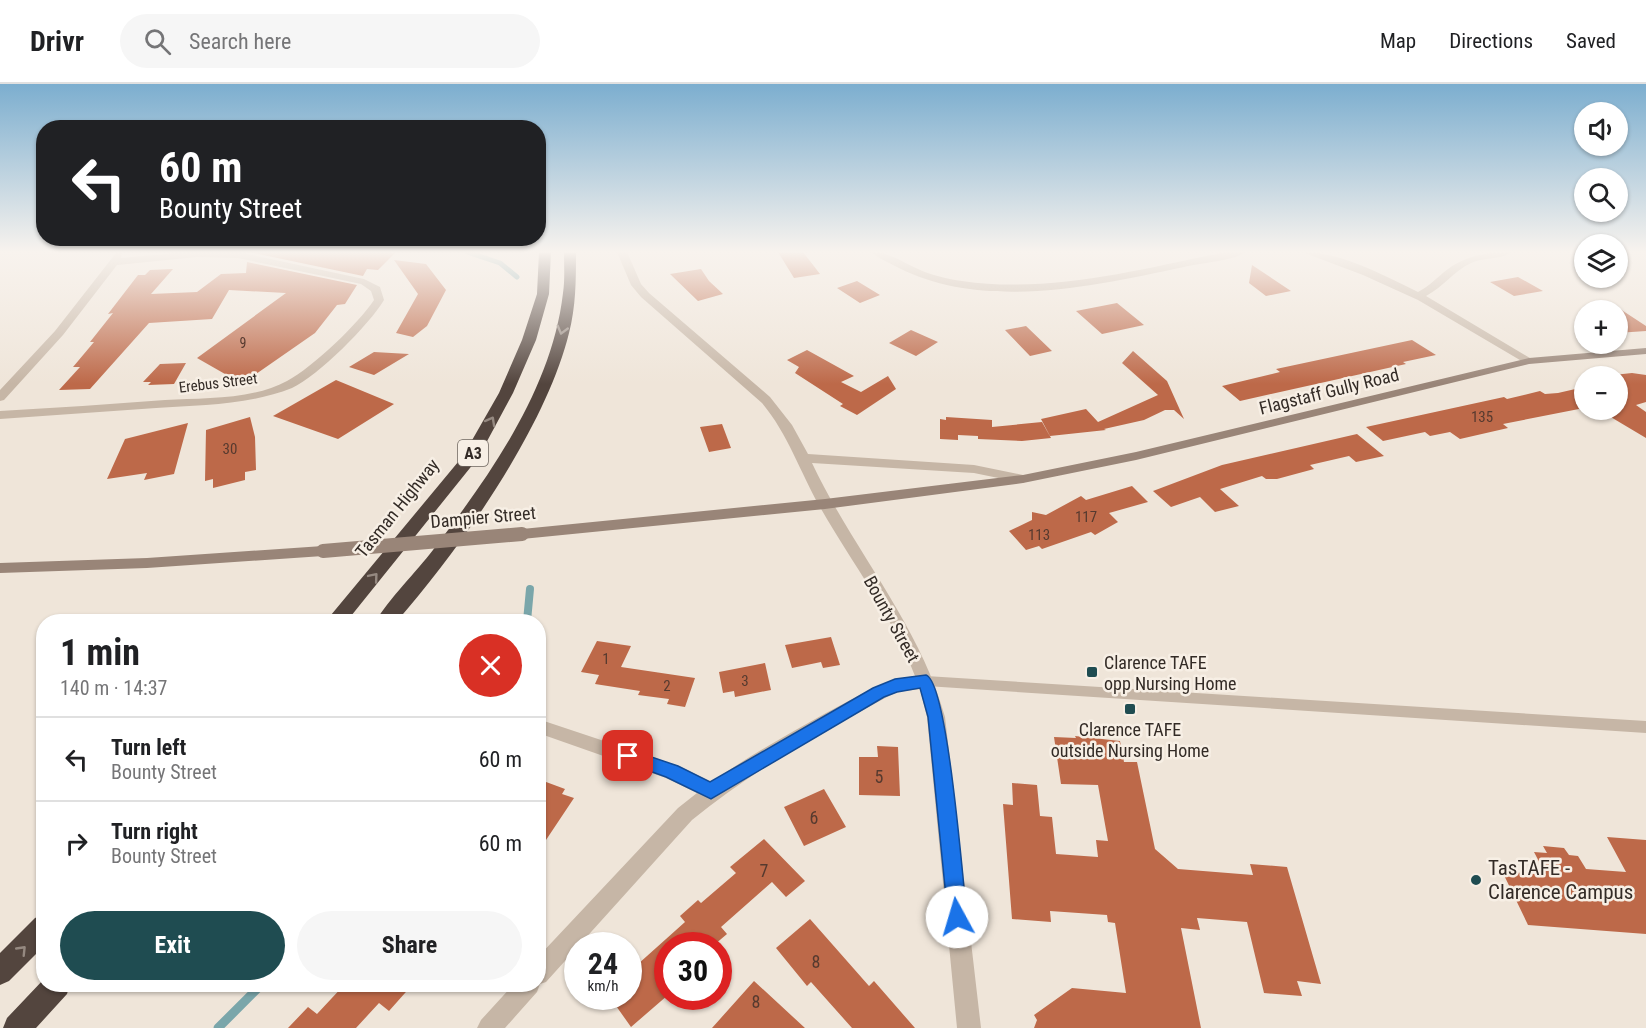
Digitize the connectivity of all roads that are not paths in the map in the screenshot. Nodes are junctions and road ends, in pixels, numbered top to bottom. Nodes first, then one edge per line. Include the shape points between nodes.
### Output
1 (88, 296) edge
2 (378, 296) edge
3 (542, 296) edge
4 (570, 296) edge
5 (646, 296) edge
6 (1419, 296) edge
7 (1646, 351) edge
8 (1529, 361) junction
9 (0, 398) edge
10 (0, 415) edge
11 (806, 458) junction
12 (1023, 479) junction
13 (825, 504) junction
14 (0, 568) edge
15 (342, 614) edge
16 (391, 614) edge
17 (926, 681) junction
18 (1646, 727) edge
19 (546, 728) edge
20 (711, 791) junction
21 (36, 935) edge
22 (546, 965) edge
23 (0, 972) edge
24 (50, 992) edge
25 (522, 992) edge
26 (17, 1028) edge
27 (489, 1028) edge
28 (969, 1028) edge

1 - 9 street
2 - 10 street, Erebus Street via 370,314 312,369 290,384 265,393 222,400
15 -> 3 highway, Tasman Highway / A3 via 470,458 507,393
4 -> 16 highway, A3 via 558,345 529,416 480,500
5 - 11 street via 771,405
6 - 8 street
7 - 8 street, Flagstaff Gully Road
8 - 12 street, Flagstaff Gully Road via 1125,459
11 - 12 street, Flagstaff Gully Road via 974,469
11 - 13 street
12 - 13 street, Flagstaff Gully Road
13 - 14 street, Dampier Street, bridge via 323,551
13 - 17 street, Bounty Street via 903,634
17 - 18 lane
17 - 20 street, Bounty Street via 901,684 879,693
17 - 28 street via 936,717
19 - 20 street via 672,772
20 - 22 street, Bounty Street via 685,814
23 -> 21 highway
24 - 26 highway
25 - 27 street

